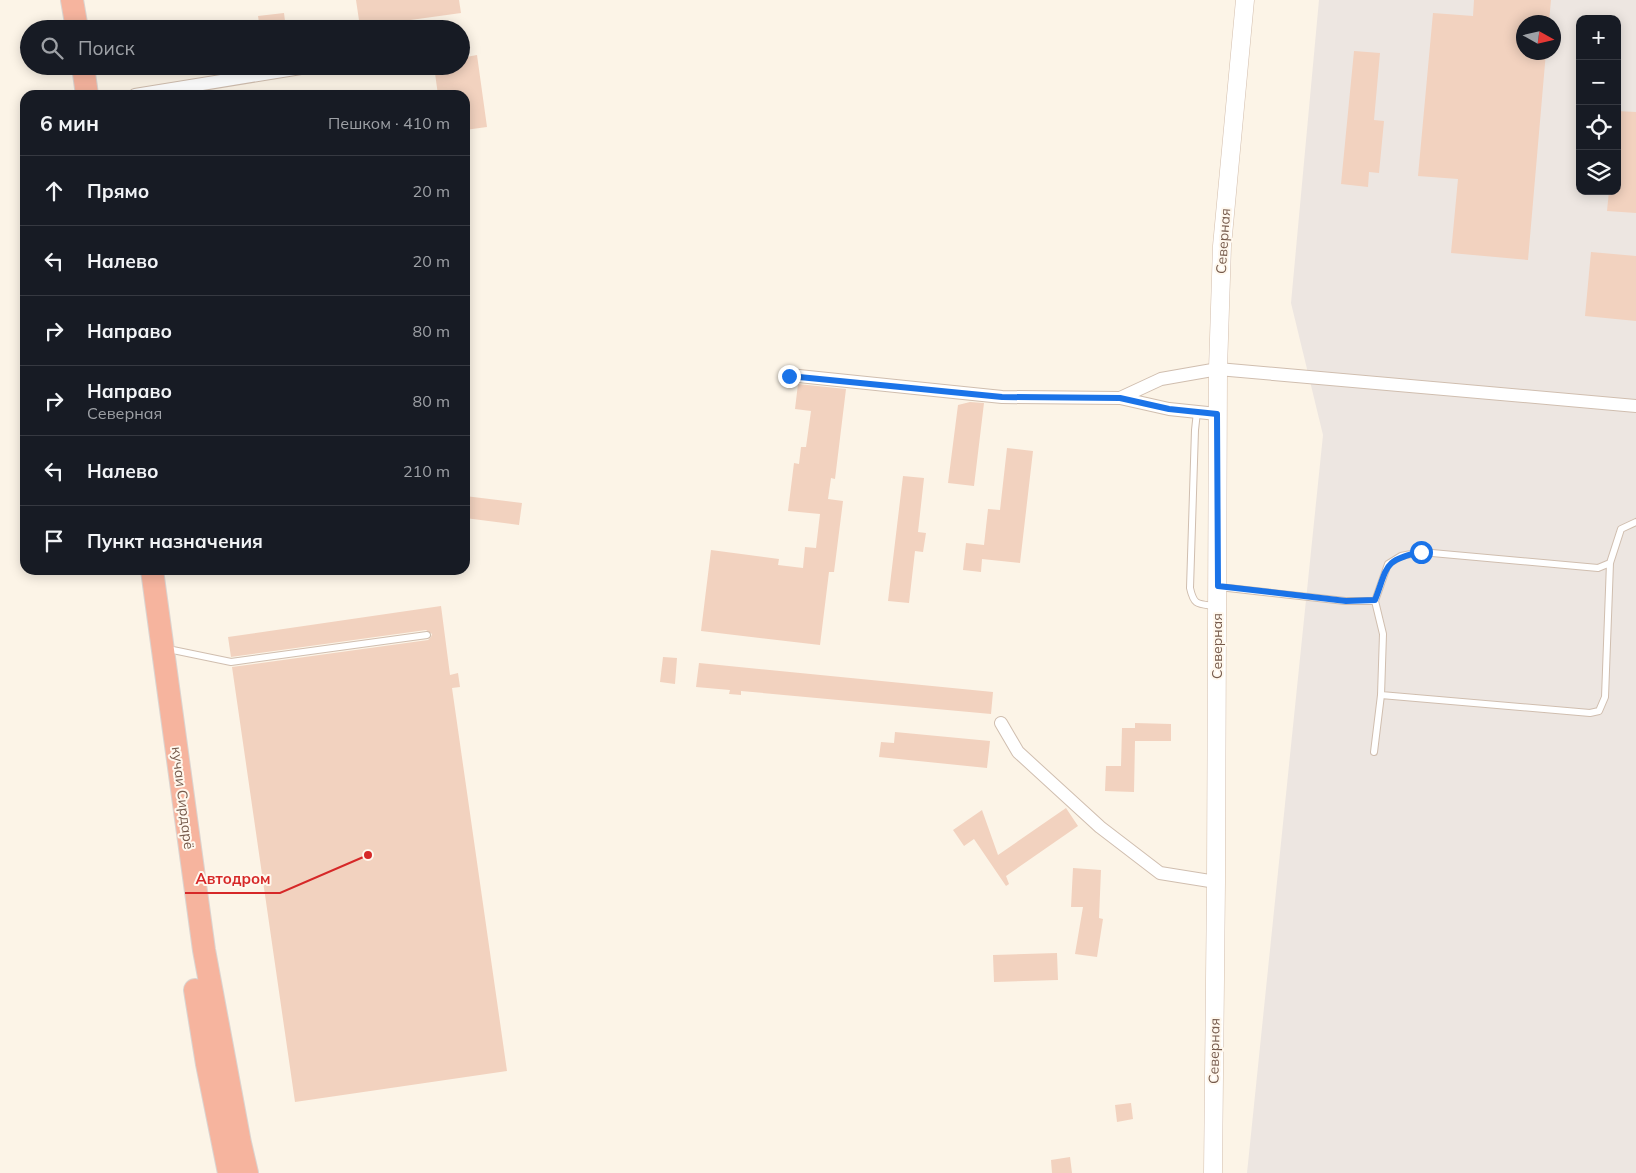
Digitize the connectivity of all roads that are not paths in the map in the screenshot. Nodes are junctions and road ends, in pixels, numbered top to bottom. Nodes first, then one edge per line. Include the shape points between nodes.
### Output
1 (60, 0) edge
2 (72, 0) edge
3 (1245, 0) edge
4 (63, 20) edge
5 (75, 20) edge
6 (70, 75) edge
7 (84, 75) edge
8 (258, 75) edge
9 (72, 90) edge
10 (86, 90) edge
11 (166, 90) edge
12 (1218, 369) junction
13 (789, 376) dead end
14 (1120, 398) junction
15 (1636, 406) edge
16 (1197, 412) junction
17 (1217, 414) junction
18 (1636, 522) edge
19 (1610, 563) junction
20 (139, 575) edge
21 (152, 575) edge
22 (1218, 586) junction
23 (1375, 600) junction
24 (1218, 607) junction
25 (427, 635) dead end
26 (157, 648) junction
27 (1381, 696) junction
28 (1001, 723) dead end
29 (1374, 752) dead end
30 (1216, 882) junction
31 (1216, 1172) edge
32 (229, 1173) edge
33 (248, 1173) edge

1 - 4 highway
2 - 5 highway
3 - 12 main road, Северная via 1222,246
6 - 9 highway
7 - 10 highway
8 - 11 street
12 - 14 street via 1161,379
12 - 15 street
12 - 17 main road, Северная
13 - 14 street via 1002,397
14 - 16 street
16 - 17 street
16 - 24 lane via 1190,588 1198,604
17 - 22 main road, Северная
18 - 19 lane via 1621,529
19 - 23 lane via 1598,568 1421,552 1401,556 1388,564
19 - 27 lane via 1605,697 1599,710 1590,713
20 - 26 highway
21 - 26 highway, кучаи Сирдарё
22 - 23 lane via 1346,601
22 - 24 main road, Северная
23 - 27 lane via 1383,634
24 - 30 main road, Северная
25 - 26 lane via 231,662
26 - 32 highway via 190,953
26 - 33 highway, кучаи Сирдарё via 204,950
27 - 29 lane
28 - 30 street via 1018,752 1100,827 1160,873
30 - 31 main road, Северная

